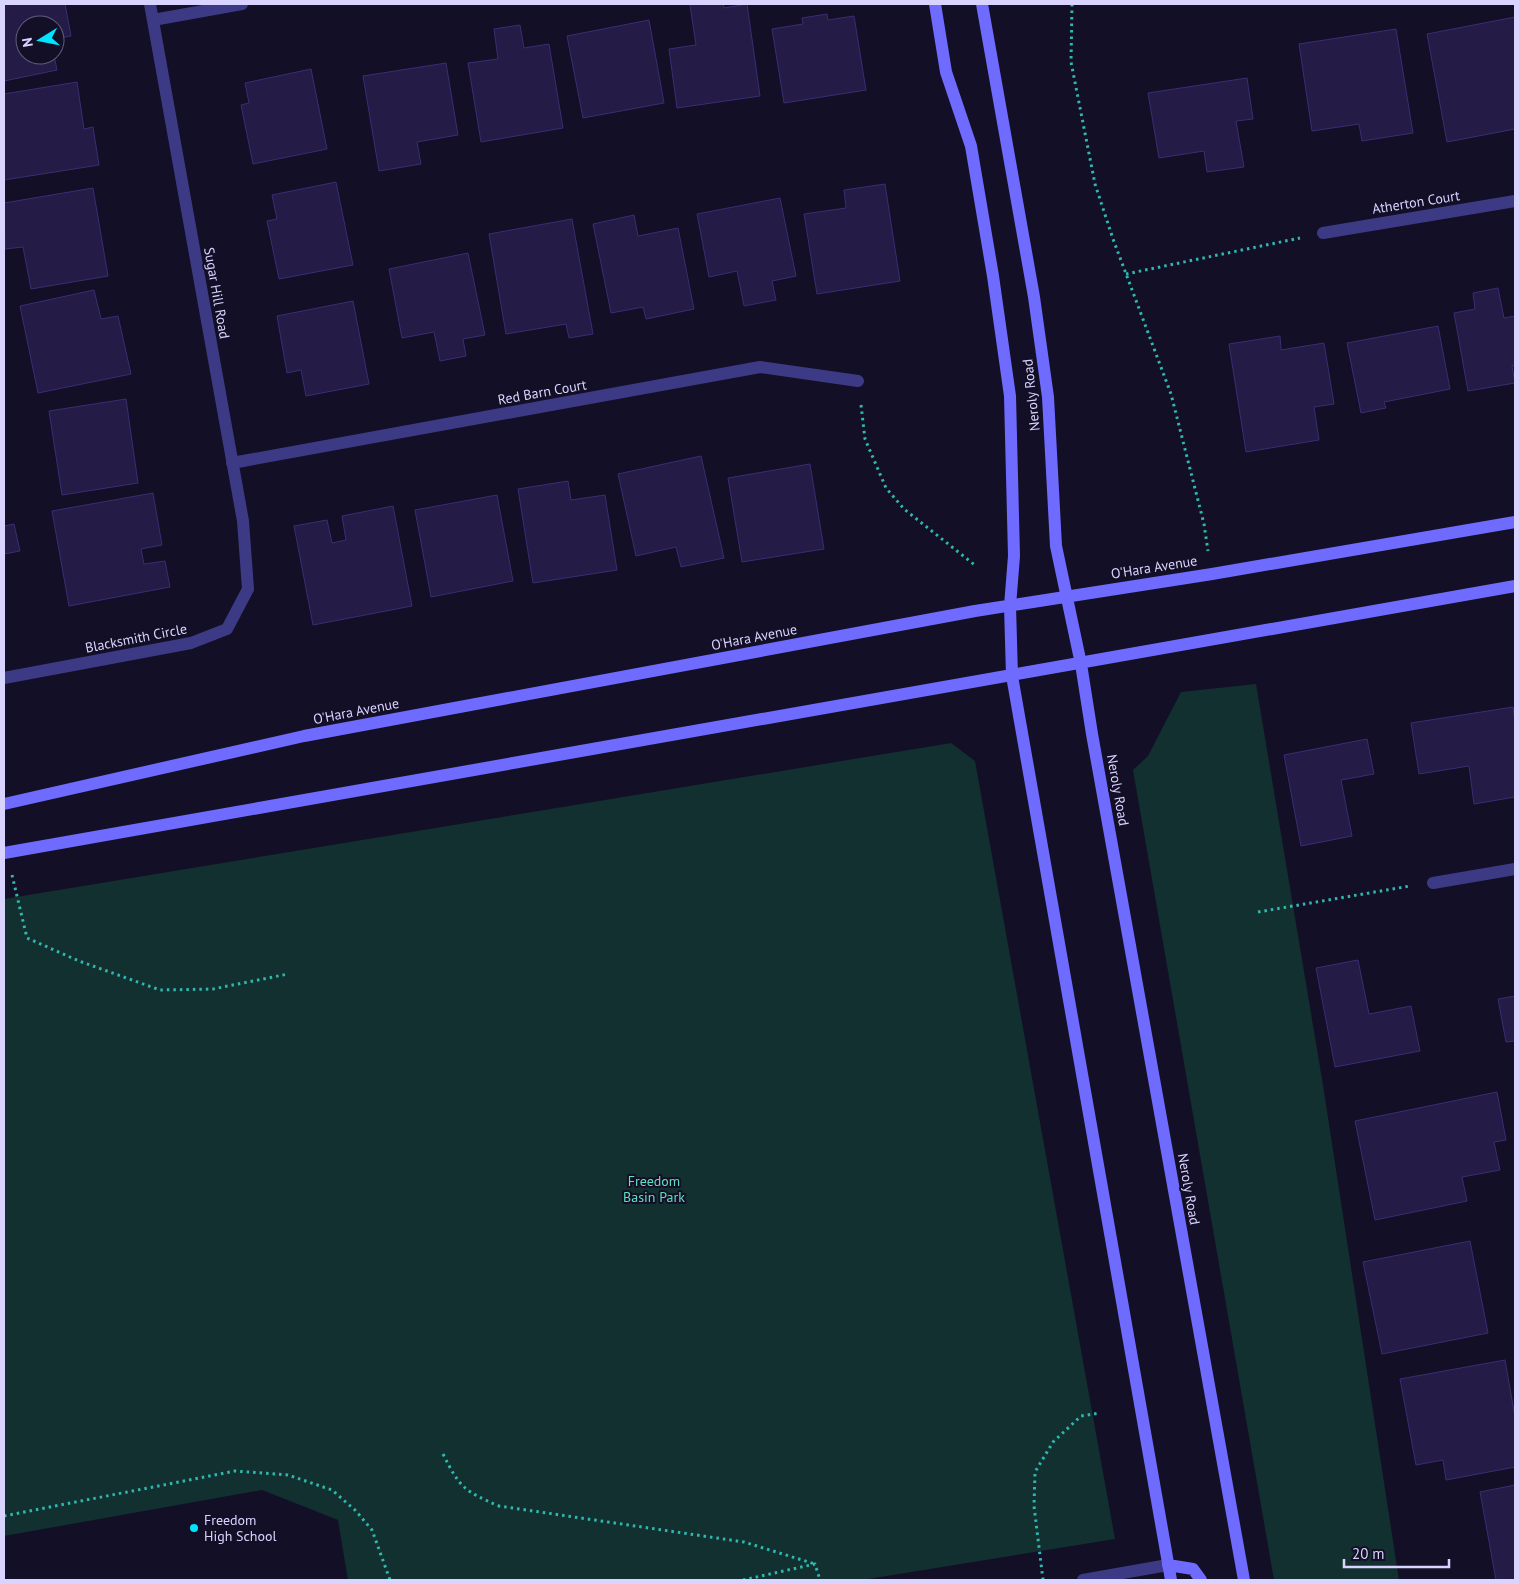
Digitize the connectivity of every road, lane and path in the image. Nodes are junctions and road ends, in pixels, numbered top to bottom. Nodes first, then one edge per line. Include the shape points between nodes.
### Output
1 (150, 4) edge
2 (242, 4) edge
3 (935, 4) edge
4 (982, 4) edge
5 (1072, 4) edge
6 (153, 20) junction
7 (1515, 201) edge
8 (1323, 233) joint
9 (1126, 274) junction
10 (858, 381) joint
11 (232, 463) junction
12 (1515, 522) edge
13 (976, 566) dead end
14 (1212, 574) junction
15 (1515, 586) edge
16 (248, 589) joint
17 (1067, 595) junction
18 (1010, 606) junction
19 (1081, 664) junction
20 (1012, 676) junction
21 (4, 678) edge
22 (4, 804) edge
23 (5, 853) edge
24 (1515, 869) edge
25 (1433, 883) joint
26 (1258, 912) dead end
27 (288, 974) dead end
28 (1100, 1413) dead end
29 (443, 1454) dead end
30 (4, 1516) edge
31 (815, 1564) junction
32 (1168, 1565) junction
33 (390, 1580) edge
34 (743, 1580) edge
35 (820, 1580) edge
36 (1043, 1580) edge
37 (1083, 1580) edge
38 (1171, 1580) edge
39 (1201, 1580) edge
40 (1244, 1580) edge

1 - 6 street, Sugar Hill Road
2 - 6 street
3 - 18 street, Neroly Road via 946,72 971,146 1010,396 1014,556
4 - 17 street, Neroly Road via 1034,297 1048,397 1056,546
5 - 9 path via 1071,62 1095,184
6 - 11 street, Sugar Hill Road
7 - 8 street, Atherton Court
8 - 9 path
9 - 14 path via 1171,394 1204,524
10 - 11 street, Red Barn Court via 760,368
10 - 13 path via 865,439 886,488 904,509
11 - 16 street, Sugar Hill Road via 243,521
12 - 14 street, O'Hara Avenue
14 - 17 street, O'Hara Avenue
15 - 19 street
16 - 21 street, Blacksmith Circle via 227,630 191,643
17 - 18 street, O'Hara Avenue
17 - 19 street, Neroly Road
18 - 20 street, Neroly Road
18 - 22 street, O'Hara Avenue via 304,736
19 - 20 street
19 - 40 street, Neroly Road
20 - 23 street
20 - 32 street, Neroly Road
23 - 27 path via 27,938 79,961 160,990 213,989
24 - 25 street
25 - 26 path
28 - 36 path via 1081,1416 1053,1442 1035,1472 1034,1506
29 - 31 path via 455,1478 471,1494 499,1506 744,1542
30 - 33 path via 235,1471 288,1475 332,1490 355,1510 372,1530
31 - 34 path
31 - 35 path
32 - 37 street
32 - 38 street, Neroly Road
32 - 39 street via 1193,1569

